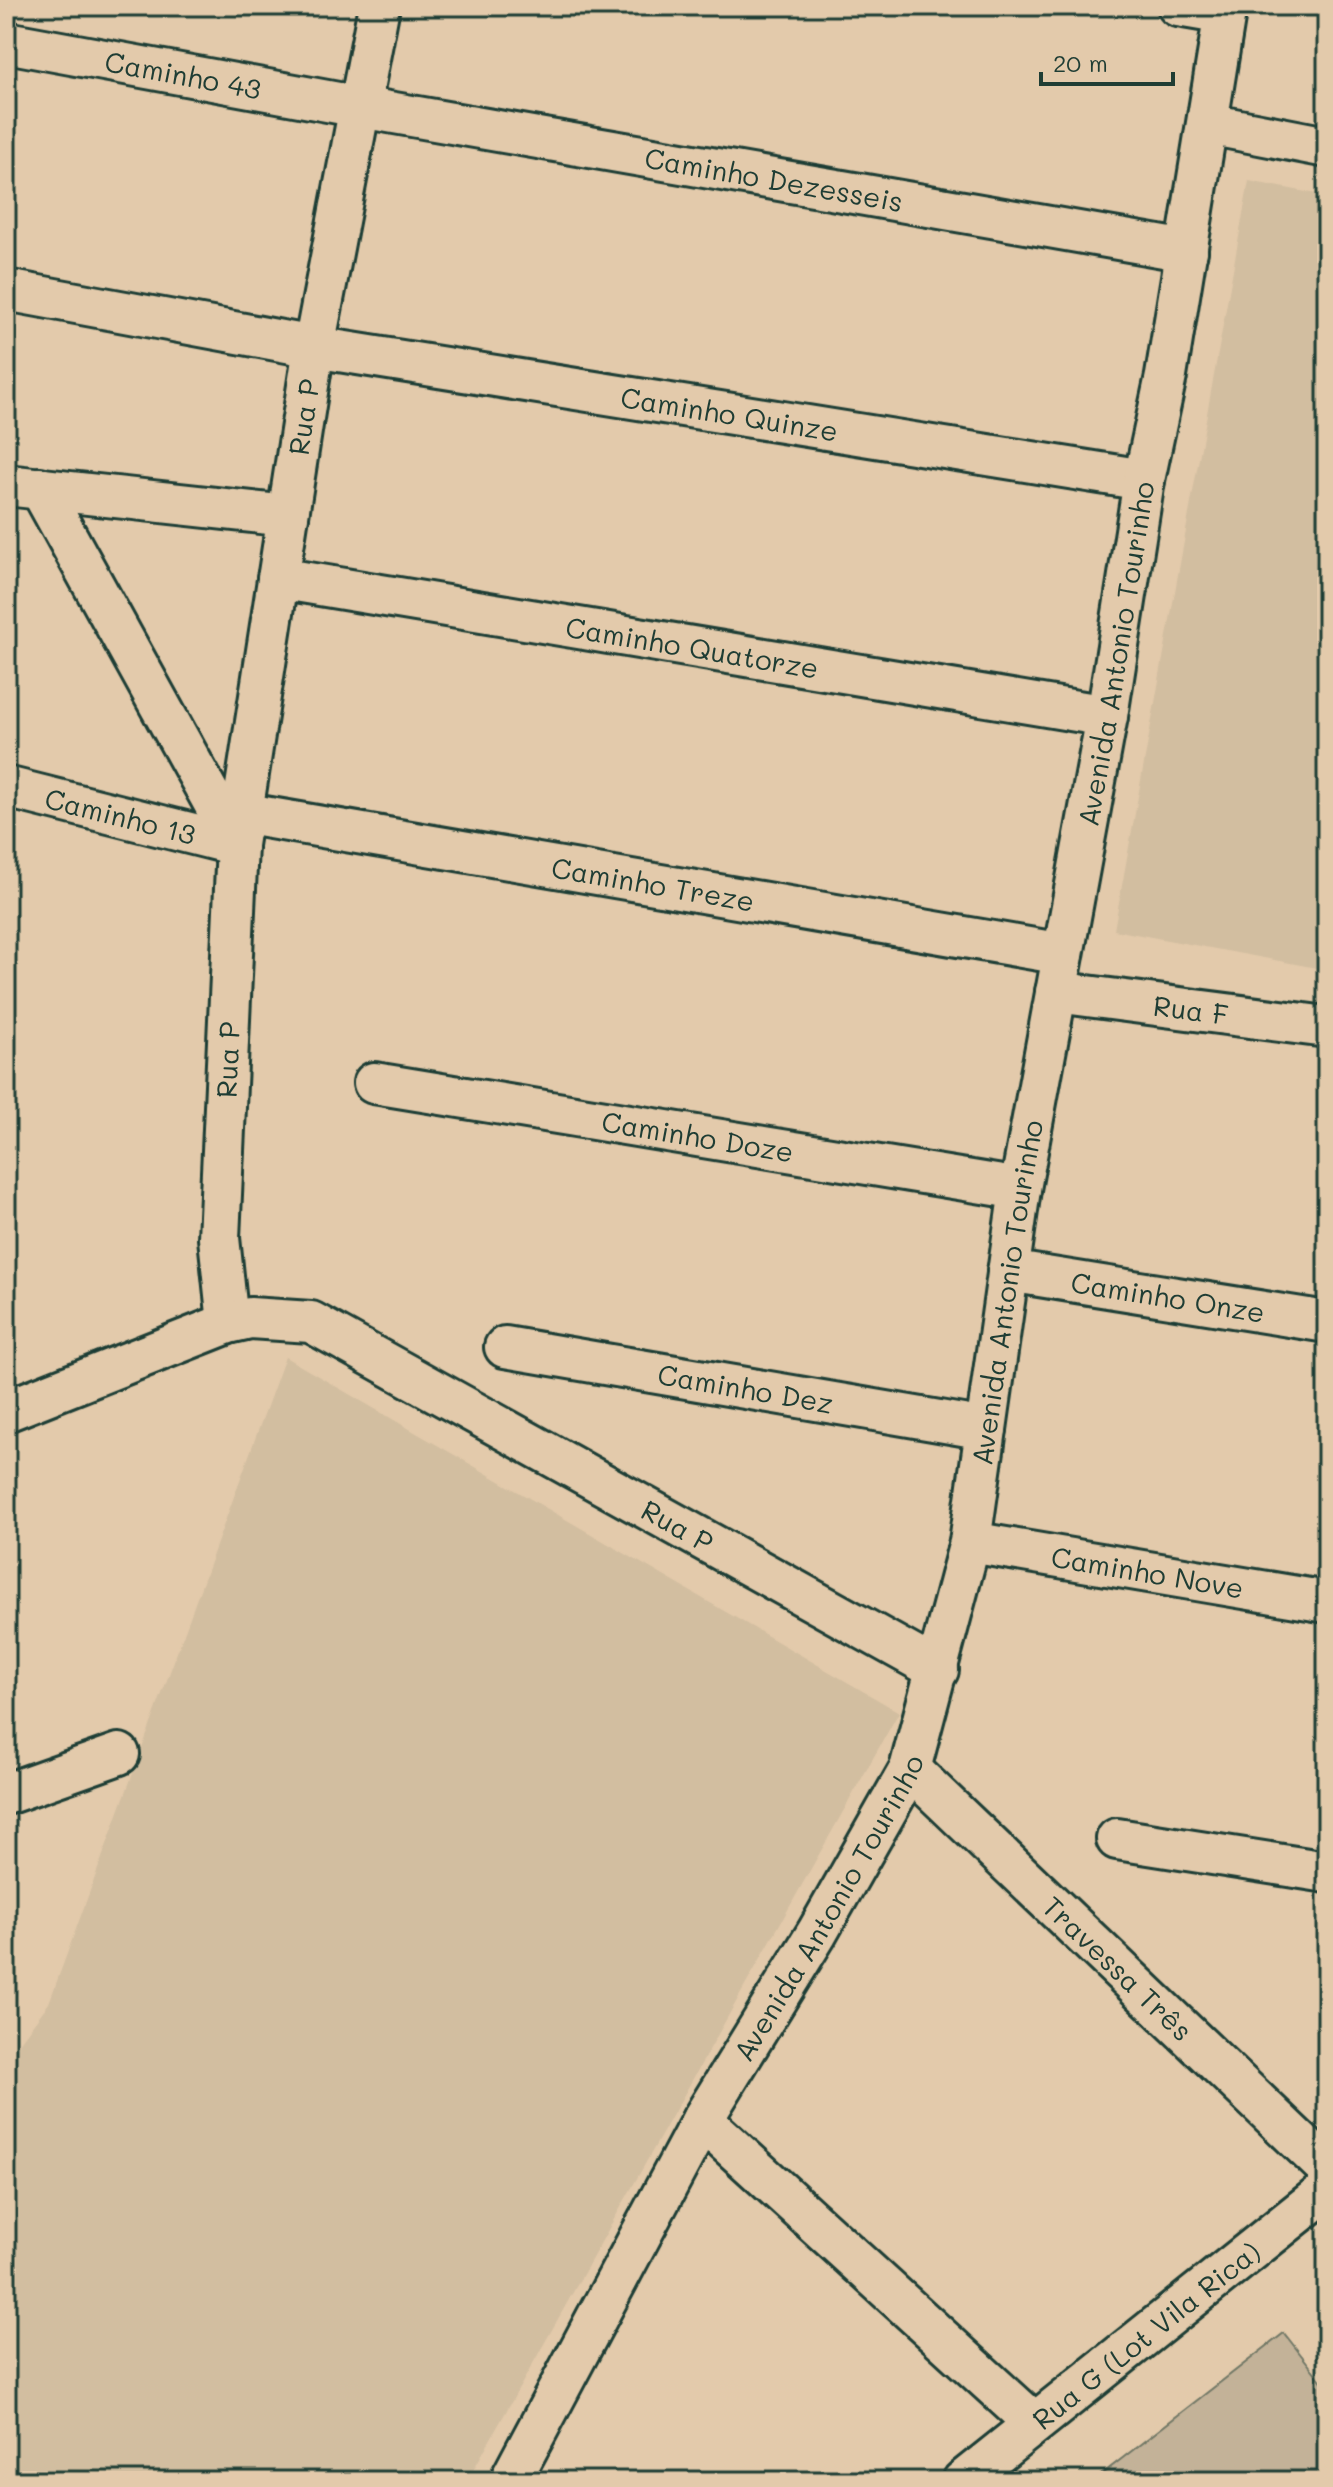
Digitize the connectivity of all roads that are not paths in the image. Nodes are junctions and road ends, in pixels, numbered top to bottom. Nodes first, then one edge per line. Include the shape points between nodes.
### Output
1 (379, 6) edge
2 (1178, 6) edge
3 (1226, 10) edge
4 (6, 42) edge
5 (360, 107) junction
6 (1208, 124) junction
7 (1327, 147) edge
8 (1187, 251) junction
9 (6, 290) edge
10 (314, 347) junction
11 (1144, 480) junction
12 (23, 487) edge
13 (288, 516) junction
14 (278, 578) junction
15 (1107, 716) junction
16 (6, 787) edge
17 (239, 829) junction
18 (1059, 973) junction
19 (1327, 1027) edge
20 (374, 1083) dead end
21 (1020, 1189) junction
22 (1008, 1271) junction
23 (1327, 1322) edge
24 (228, 1323) junction
25 (505, 1347) dead end
26 (6, 1411) edge
27 (986, 1429) junction
28 (970, 1542) junction
29 (1327, 1602) edge
30 (938, 1670) junction
31 (119, 1754) dead end
32 (910, 1769) junction
33 (6, 1794) edge
34 (1117, 1839) dead end
35 (1327, 1872) edge
36 (702, 2120) junction
37 (1327, 2168) edge
38 (1327, 2190) edge
39 (1033, 2422) junction
40 (510, 2481) edge
41 (963, 2481) edge

1 - 5 street, Rua P
2 - 3 street
3 - 6 street, Avenida Antonio Tourinho
4 - 5 street, Caminho 43
5 - 8 street, Caminho Dezesseis
5 - 10 street, Rua P
6 - 7 street
6 - 8 street, Avenida Antonio Tourinho
8 - 11 street, Avenida Antonio Tourinho
9 - 10 street, Caminho Quinze
10 - 11 street, Caminho Quinze
10 - 13 street, Rua P
11 - 15 street, Avenida Antonio Tourinho
12 - 13 street
12 - 17 street
13 - 14 street, Rua P
14 - 15 street, Caminho Quatorze
14 - 17 street, Rua P
15 - 18 street, Avenida Antonio Tourinho
16 - 17 street, Caminho 13
17 - 18 street, Caminho Treze
17 - 24 street, Rua P via 219,1238
18 - 19 street, Rua F
18 - 21 street, Avenida Antonio Tourinho
20 - 21 street, Caminho Doze
21 - 22 street, Avenida Antonio Tourinho
22 - 23 street, Caminho Onze
22 - 27 street, Avenida Antonio Tourinho
24 - 26 street
24 - 30 street, Rua P via 250,1318 311,1322
25 - 27 street, Caminho Dez
27 - 28 street, Avenida Antonio Tourinho
28 - 29 street, Caminho Nove
28 - 30 street, Avenida Antonio Tourinho
30 - 32 street, Avenida Antonio Tourinho
31 - 33 street
32 - 36 street, Avenida Antonio Tourinho
32 - 37 street, Travessa Três
34 - 35 street
36 - 39 street
36 - 40 street, Avenida Antonio Tourinho
38 - 39 street, Rua G (Lot Vila Rica)
39 - 41 street, Rua G (Lot Vila Rica)

